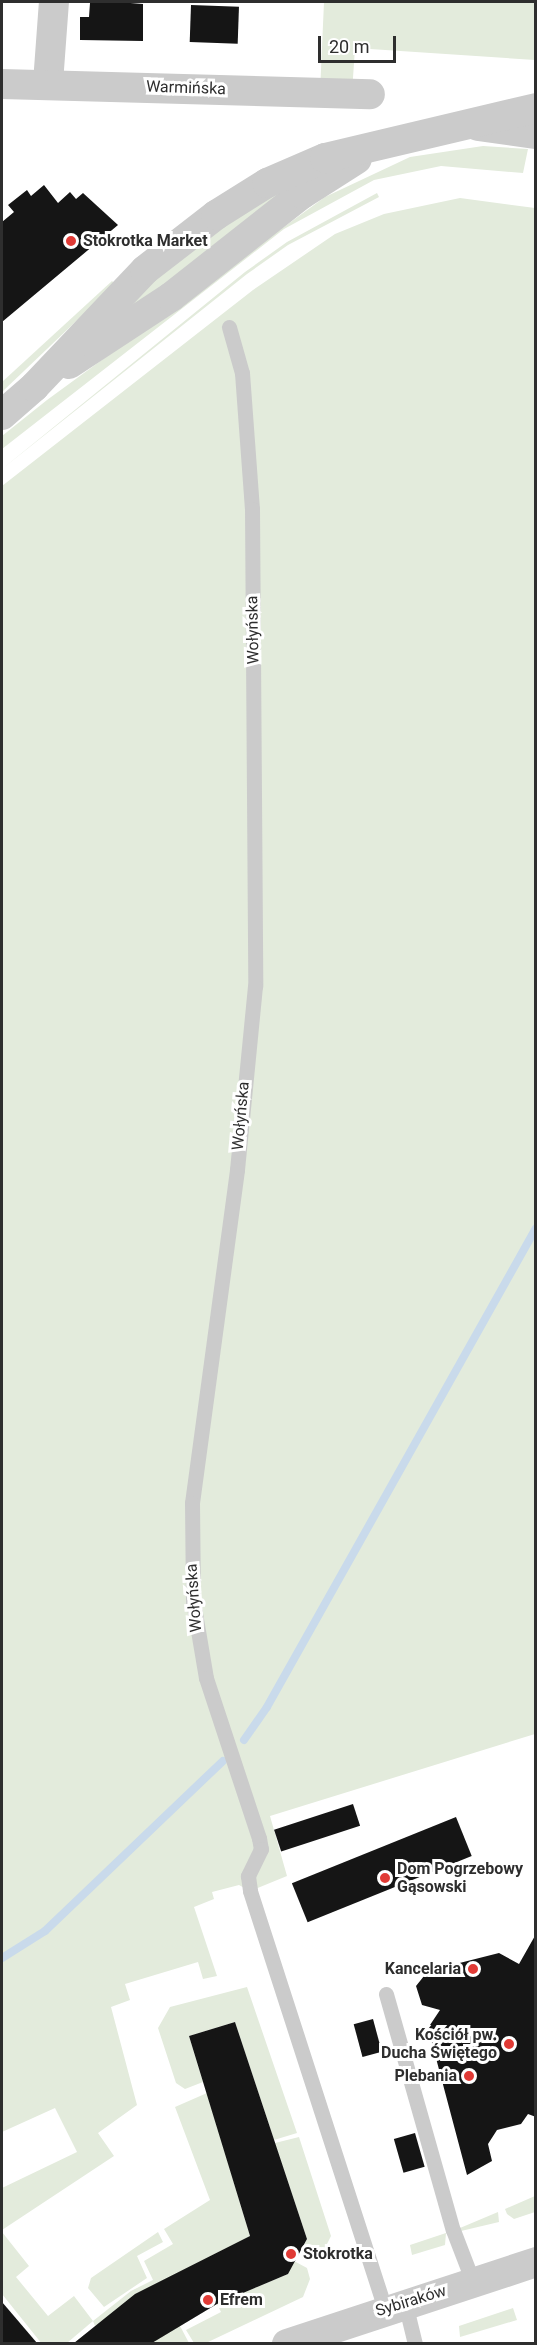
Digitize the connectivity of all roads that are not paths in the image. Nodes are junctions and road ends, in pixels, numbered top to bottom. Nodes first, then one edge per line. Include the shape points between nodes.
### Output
1 (54, 2) edge
2 (48, 83) junction
3 (2, 84) edge
4 (370, 94) dead end
5 (533, 121) edge
6 (229, 327) dead end
7 (2, 415) edge
8 (386, 1994) dead end
9 (536, 2262) edge
10 (473, 2282) junction
11 (395, 2306) junction
12 (287, 2343) edge
13 (415, 2343) edge

1 - 2 street
2 - 3 street, Warmińska
2 - 4 street, Warmińska
5 - 7 street via 469,125 297,169 216,214 145,270 34,387
6 - 11 lane, Wołyńska via 242,373 252,509 255,987 237,1170 192,1503 196,1637 259,1838 261,1849 248,1876 250,1891
8 - 10 lane via 453,2230
9 - 10 street, Sybiraków
10 - 11 street, Sybiraków
11 - 12 street, Sybiraków
11 - 13 lane

